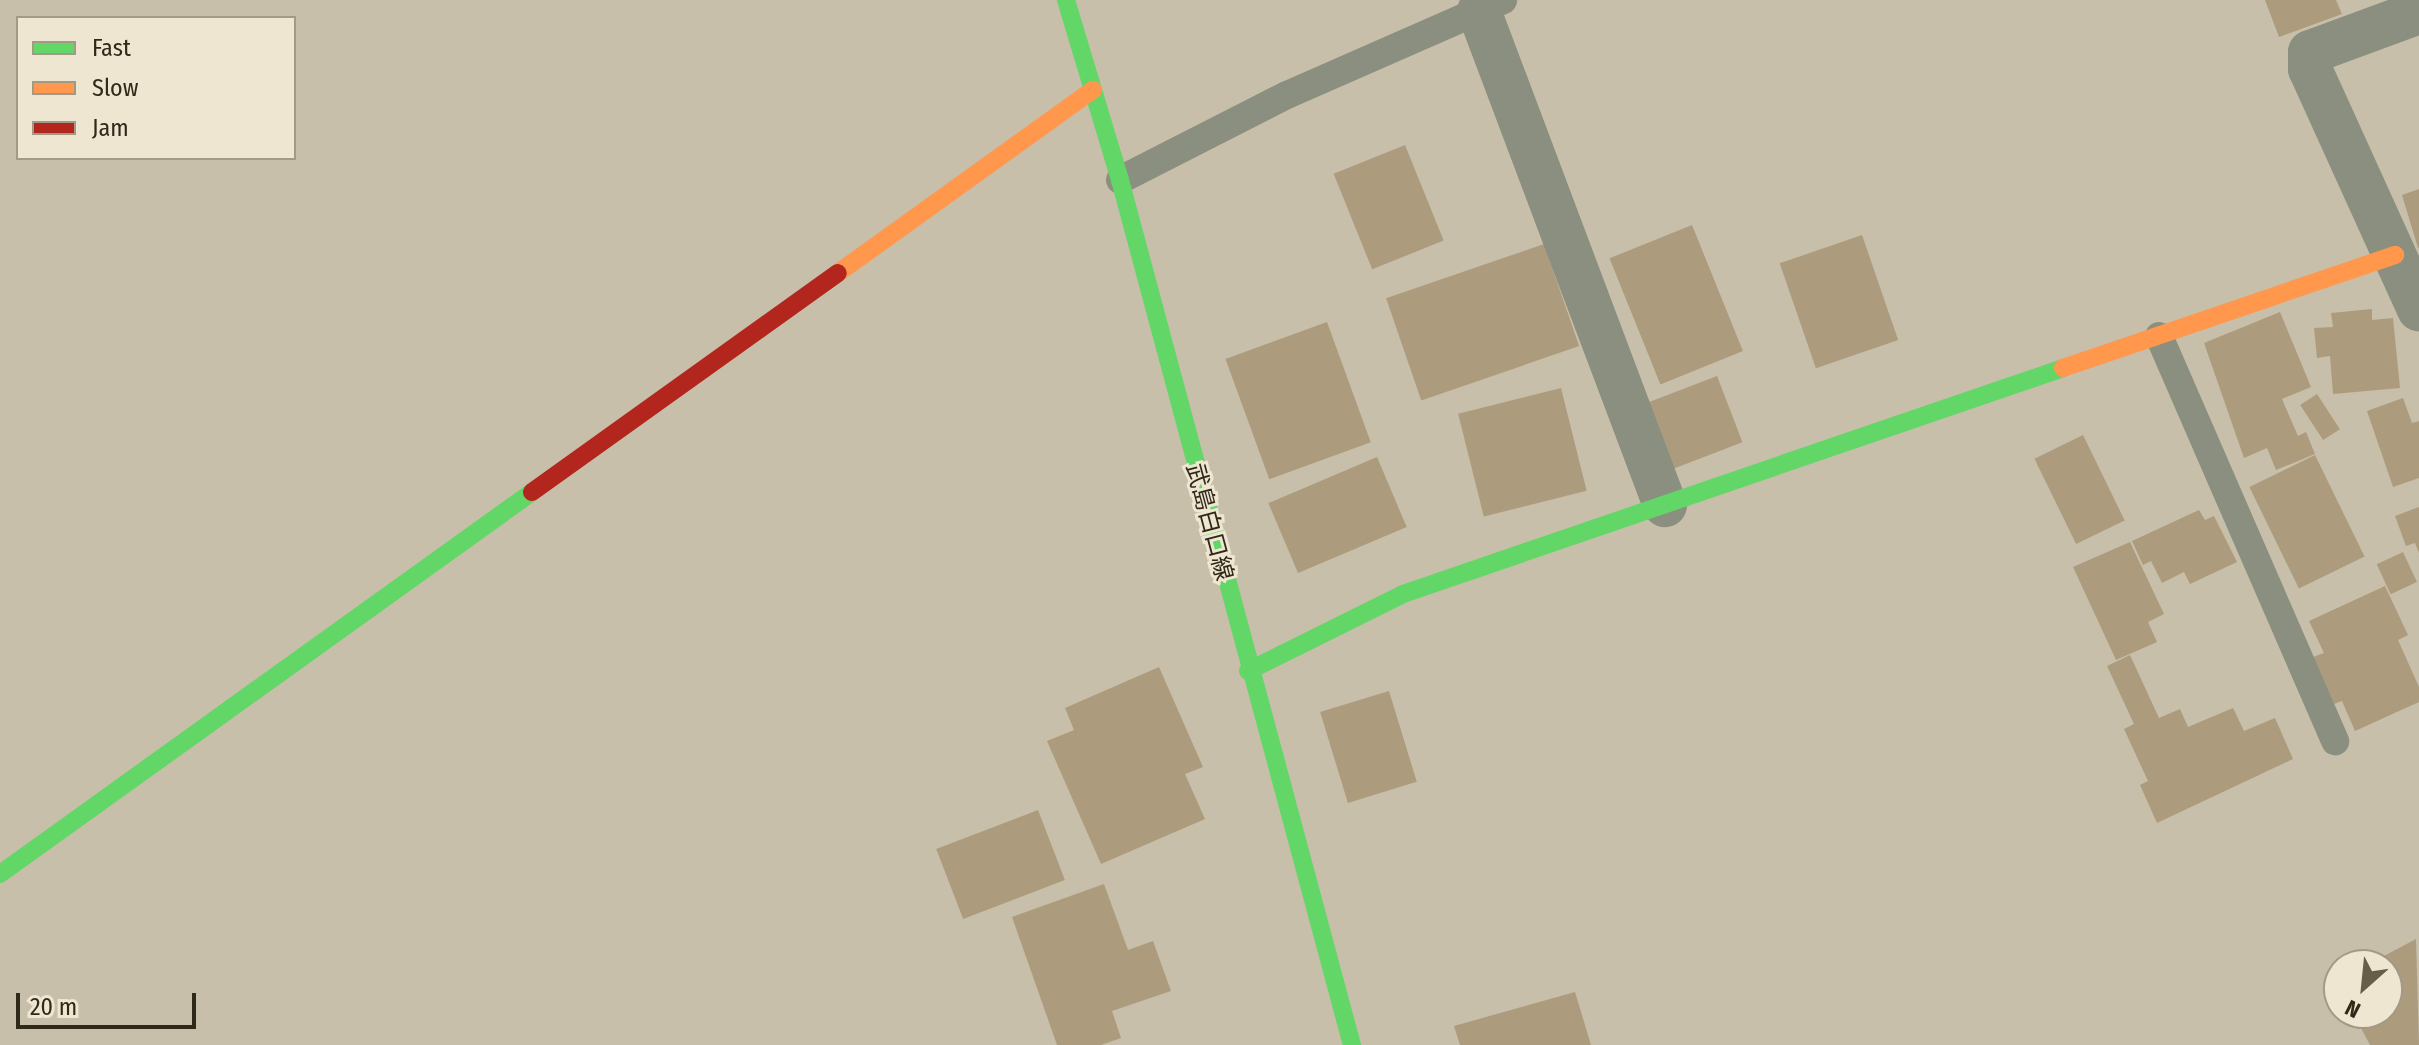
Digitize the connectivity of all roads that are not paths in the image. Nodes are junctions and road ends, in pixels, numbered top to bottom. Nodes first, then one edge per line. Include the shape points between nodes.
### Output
1 (1066, 0) edge
2 (1491, 6) edge
3 (2419, 12) edge
4 (1093, 90) junction
5 (1120, 180) junction
6 (2409, 275) edge
7 (2159, 336) junction
8 (1665, 505) junction
9 (1248, 671) junction
10 (2335, 741) dead end
11 (0, 874) edge
12 (1352, 1045) edge

1 - 4 street, 武島白口線
2 - 5 lane via 1287,95
2 - 8 street
3 - 6 street via 2310,52 2310,69
4 - 5 street, 武島白口線
4 - 11 street
5 - 9 street, 武島白口線
6 - 7 street
7 - 8 street
7 - 10 lane
8 - 9 street via 1403,594
9 - 12 street, 武島白口線

